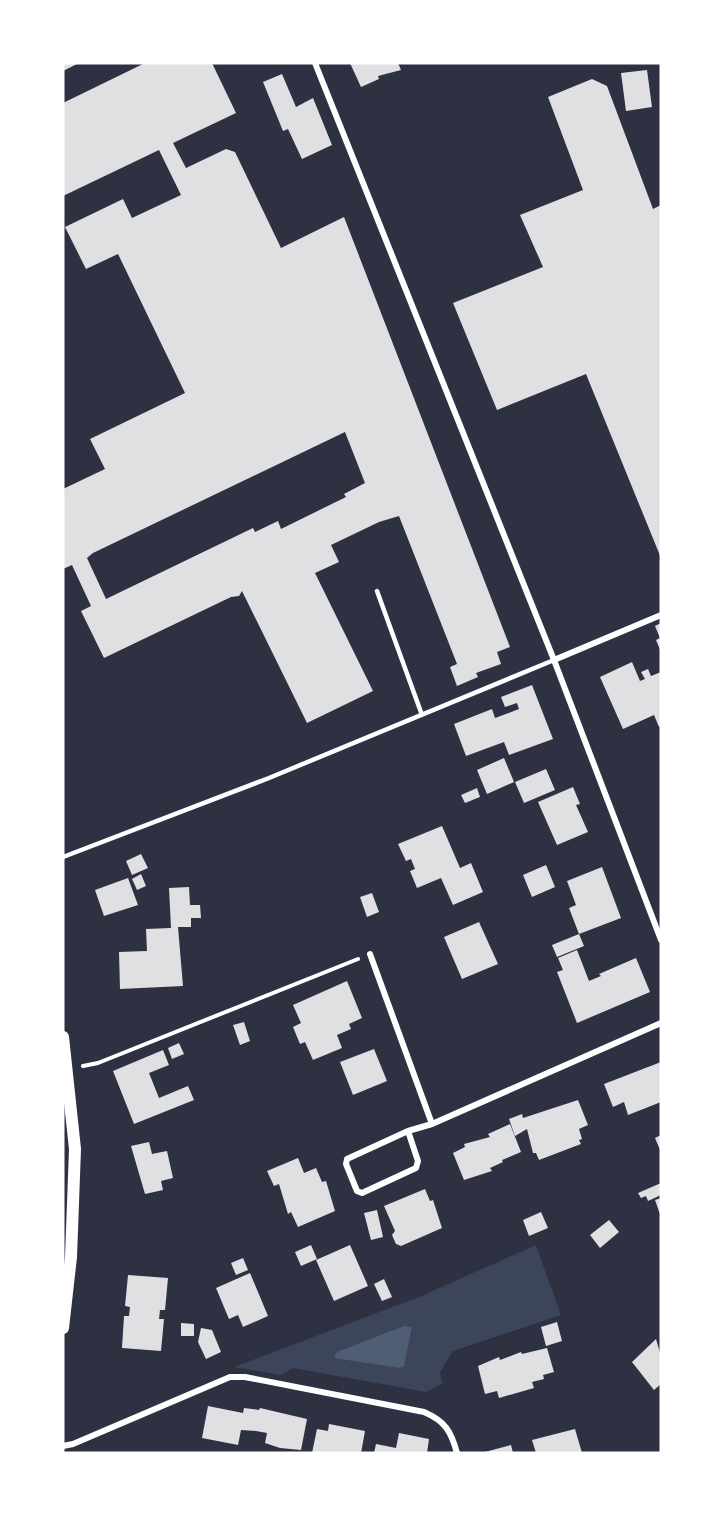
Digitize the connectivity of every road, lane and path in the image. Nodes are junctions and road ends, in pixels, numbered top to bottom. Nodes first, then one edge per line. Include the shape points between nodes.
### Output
1 (315, 63) edge
2 (377, 591) dead end
3 (661, 615) edge
4 (554, 660) junction
5 (422, 715) junction
6 (63, 857) edge
7 (661, 940) edge
8 (370, 954) joint
9 (661, 1023) edge
10 (63, 1037) edge
11 (67, 1069) junction
12 (432, 1124) junction
13 (408, 1131) junction
14 (63, 1328) edge
15 (63, 1446) edge
16 (457, 1453) edge

1 - 4 street
2 - 5 lane
3 - 4 street
4 - 5 lane
4 - 7 street
5 - 6 lane
8 - 11 path via 98,1063
8 - 12 street
9 - 12 street
10 - 11 main road
11 - 14 main road via 75,1149 71,1257
12 - 13 street
13 - 13 street via 347,1159 345,1164 357,1191 362,1193 416,1168 418,1161
15 - 16 street via 230,1377 245,1377 424,1412 441,1419 451,1433

